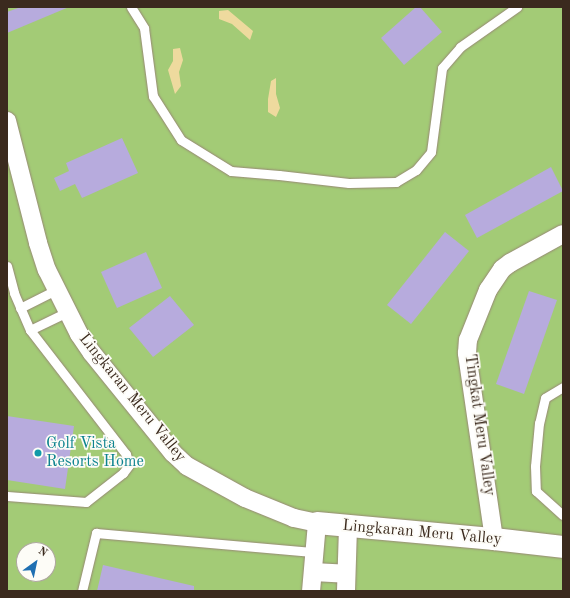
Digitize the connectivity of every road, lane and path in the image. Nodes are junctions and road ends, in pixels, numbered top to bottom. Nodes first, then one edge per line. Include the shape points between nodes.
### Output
1 (131, 7) edge
2 (517, 7) edge
3 (7, 121) edge
4 (563, 234) edge
5 (7, 266) edge
6 (56, 290) junction
7 (20, 308) junction
8 (67, 312) junction
9 (30, 330) junction
10 (563, 387) edge
11 (7, 496) edge
12 (563, 515) edge
13 (317, 523) junction
14 (348, 526) junction
15 (494, 538) junction
16 (563, 548) edge
17 (315, 552) junction
18 (313, 572) junction
19 (346, 583) edge
20 (82, 591) edge
21 (311, 591) edge

1 - 2 lane via 144,28 153,96 181,140 231,171 349,183 396,182 416,170 431,152 442,68 460,47
3 - 6 street, Lingkaran Meru Valley via 38,243
4 - 15 street, Tingkat Meru Valley via 502,269 488,290 468,340 467,353
5 - 7 lane
6 - 7 lane
6 - 8 street, Lingkaran Meru Valley
7 - 9 lane
8 - 9 lane
8 - 13 street, Lingkaran Meru Valley via 92,353 172,453 187,466 245,498 288,516
9 - 11 lane via 126,454 129,465 124,473 86,502
10 - 12 lane via 545,398 539,423 535,466 536,492
13 - 14 street, Lingkaran Meru Valley
13 - 17 street
14 - 15 street, Lingkaran Meru Valley
14 - 19 street
15 - 16 street, Lingkaran Meru Valley
17 - 18 street
17 - 20 lane via 96,533
18 - 19 street
18 - 21 street

